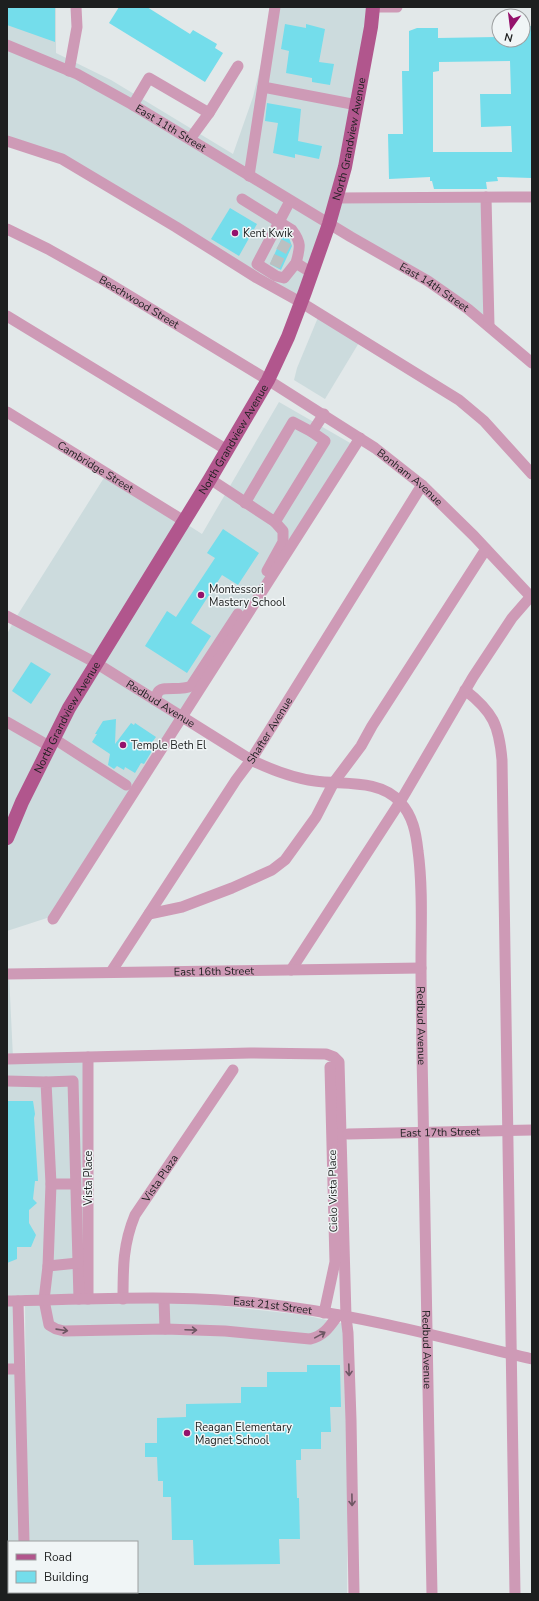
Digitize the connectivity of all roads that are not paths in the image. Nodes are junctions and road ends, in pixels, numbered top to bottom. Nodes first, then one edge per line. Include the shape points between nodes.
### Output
1 (76, 7) edge
2 (275, 7) edge
3 (373, 7) edge
4 (397, 7) edge
5 (7, 45) edge
6 (238, 66) dead end
7 (69, 71) junction
8 (263, 87) junction
9 (133, 105) junction
10 (357, 105) junction
11 (209, 113) junction
12 (190, 139) junction
13 (7, 141) edge
14 (249, 176) junction
15 (532, 196) edge
16 (486, 197) junction
17 (336, 198) junction
18 (242, 199) dead end
19 (290, 200) junction
20 (279, 222) junction
21 (329, 224) junction
22 (7, 228) edge
23 (292, 260) junction
24 (312, 273) junction
25 (302, 303) junction
26 (7, 316) edge
27 (489, 326) junction
28 (532, 363) edge
29 (268, 380) junction
30 (7, 412) edge
31 (324, 414) junction
32 (312, 432) junction
33 (360, 438) junction
34 (227, 450) junction
35 (532, 474) edge
36 (210, 479) junction
37 (422, 485) junction
38 (245, 503) junction
39 (184, 521) junction
40 (275, 522) junction
41 (486, 549) junction
42 (532, 597) edge
43 (7, 616) edge
44 (96, 663) junction
45 (465, 690) junction
46 (155, 700) junction
47 (182, 716) junction
48 (7, 722) edge
49 (51, 742) junction
50 (251, 760) junction
51 (334, 782) junction
52 (126, 785) dead end
53 (400, 802) junction
54 (7, 838) edge
55 (149, 914) junction
56 (53, 919) dead end
57 (421, 968) junction
58 (292, 970) junction
59 (111, 972) junction
60 (7, 974) edge
61 (88, 1057) junction
62 (7, 1059) edge
63 (330, 1067) dead end
64 (233, 1070) dead end
65 (7, 1082) edge
66 (46, 1082) junction
67 (532, 1130) edge
68 (508, 1131) junction
69 (423, 1132) junction
70 (348, 1134) dead end
71 (51, 1184) junction
72 (75, 1184) junction
73 (78, 1263) junction
74 (48, 1266) junction
75 (84, 1299) junction
76 (123, 1299) junction
77 (164, 1299) junction
78 (44, 1300) junction
79 (12, 1301) edge
80 (324, 1313) junction
81 (342, 1316) junction
82 (165, 1329) junction
83 (427, 1335) junction
84 (511, 1354) junction
85 (532, 1359) edge
86 (7, 1369) edge
87 (19, 1369) junction
88 (24, 1541) edge
89 (354, 1594) edge
90 (432, 1594) edge
91 (515, 1594) edge

1 - 7 street via 77,27
2 - 8 street
3 - 4 street
3 - 10 main road, North Grandview Avenue
5 - 7 street, East 11th Street
6 - 11 street
7 - 9 street, East 11th Street
8 - 10 street
8 - 14 street
9 - 11 street via 149,78
9 - 12 street, East 11th Street
10 - 17 main road, North Grandview Avenue via 346,167
11 - 12 street
12 - 14 street, East 11th Street
13 - 25 street via 62,159
14 - 19 street, East 11th Street
15 - 16 street
16 - 17 street
16 - 27 street
17 - 21 main road, North Grandview Avenue
18 - 20 street
19 - 20 street
19 - 21 street, East 11th Street
20 - 23 street via 292,230 297,237 300,246
20 - 23 street via 267,256 257,264 284,278
21 - 24 main road, North Grandview Avenue
21 - 27 street, East 14th Street via 428,281
22 - 29 street, Beechwood Street via 105,281
23 - 24 street
24 - 25 main road, North Grandview Avenue
25 - 29 main road, North Grandview Avenue
25 - 35 street via 459,400 484,421
26 - 34 street
27 - 28 street, East 14th Street
29 - 31 street, Bonham Avenue
29 - 34 main road, North Grandview Avenue
30 - 39 street, Cambridge Street
31 - 32 street
31 - 33 street, Bonham Avenue
32 - 38 street via 294,422
32 - 40 street via 325,441
33 - 37 street, Bonham Avenue
33 - 47 street
34 - 36 main road, North Grandview Avenue
36 - 38 street
36 - 39 main road, North Grandview Avenue
37 - 41 street, Bonham Avenue
37 - 50 street, Shafter Avenue
38 - 40 street
39 - 44 main road, North Grandview Avenue
40 - 46 street via 283,531 283,542 267,571 191,686 180,689 164,688
41 - 42 street, Bonham Avenue
41 - 51 street via 361,746
42 - 45 street via 512,618
43 - 44 street, Redbud Avenue
44 - 46 street, Redbud Avenue
44 - 49 main road, North Grandview Avenue via 68,708
45 - 53 street
45 - 68 street via 481,702 497,726 500,737 504,830
46 - 47 street, Redbud Avenue
47 - 50 street, Redbud Avenue
47 - 56 street
48 - 49 street
49 - 52 street
49 - 54 main road, North Grandview Avenue
50 - 51 street, Redbud Avenue via 292,777
50 - 55 street, Shafter Avenue
51 - 53 street, Redbud Avenue via 380,788
51 - 55 street via 302,839 285,860 272,870 182,907
53 - 57 street, Redbud Avenue via 412,820 418,854
53 - 58 street
55 - 59 street, Shafter Avenue
57 - 58 street, East 16th Street
57 - 69 street, Redbud Avenue
58 - 59 street, East 16th Street
59 - 60 street, East 16th Street
61 - 62 street
61 - 75 street, Vista Place
61 - 81 street via 326,1054 339,1062
63 - 80 street, Cielo Vista Place via 335,1262
64 - 76 street, Vista Plaza via 135,1215 128,1232 123,1262
65 - 66 street
66 - 71 street
66 - 72 street via 72,1081
67 - 68 street, East 17th Street
68 - 69 street, East 17th Street
68 - 84 street
69 - 70 street, East 17th Street
69 - 83 street, Redbud Avenue
71 - 72 street
71 - 74 street
72 - 73 street
73 - 74 street
73 - 75 street
74 - 78 street
75 - 76 street, East 21st Street
75 - 78 street, East 21st Street
76 - 77 street, East 21st Street
77 - 80 street, East 21st Street via 239,1301
77 - 82 street
78 - 79 street, East 21st Street
78 -> 82 street via 49,1325 64,1331
79 - 87 street
80 - 81 street, East 21st Street
82 -> 81 street via 225,1331 310,1339 325,1333
81 - 83 street, East 21st Street
81 -> 89 street via 348,1333
83 - 84 street, East 21st Street
83 - 90 street, Redbud Avenue
84 - 85 street, East 21st Street
84 - 91 street
86 - 87 street
87 - 88 street

